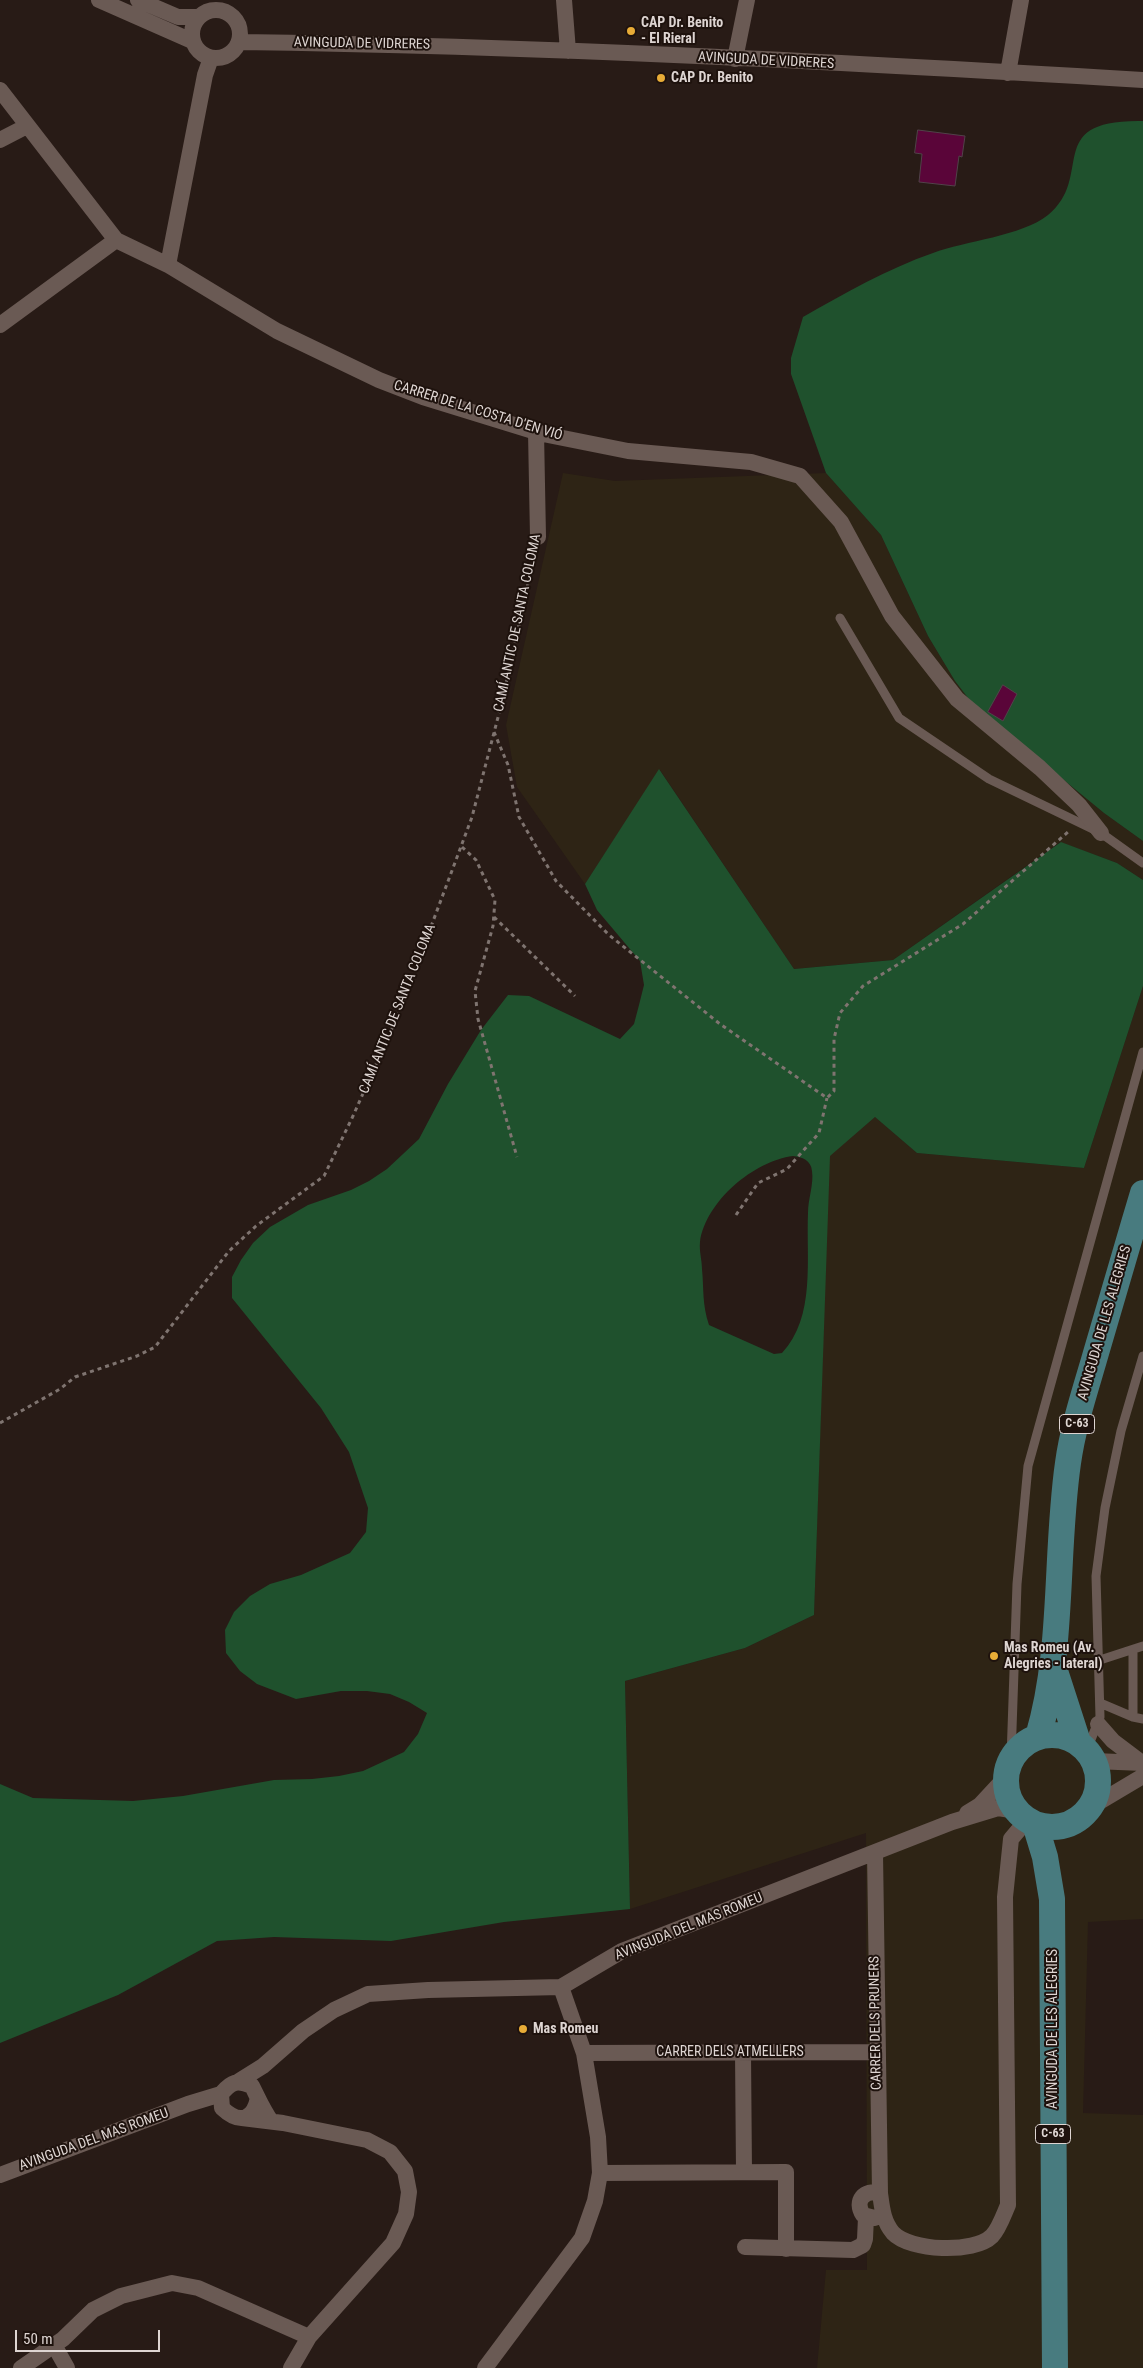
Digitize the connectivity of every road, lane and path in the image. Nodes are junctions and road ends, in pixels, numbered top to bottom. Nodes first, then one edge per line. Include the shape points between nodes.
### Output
1 (99, 0) edge
2 (138, 0) edge
3 (564, 0) edge
4 (747, 0) edge
5 (1021, 0) edge
6 (218, 5) edge
7 (197, 18) junction
8 (192, 41) junction
9 (239, 42) junction
10 (568, 51) junction
11 (211, 58) junction
12 (735, 59) junction
13 (1008, 73) junction
14 (1143, 80) edge
15 (0, 90) edge
16 (27, 126) junction
17 (0, 140) edge
18 (116, 240) junction
19 (168, 265) junction
20 (0, 325) edge
21 (536, 432) junction
22 (538, 537) joint
23 (840, 618) dead end
24 (494, 732) junction
25 (1077, 820) junction
26 (1101, 833) junction
27 (462, 847) junction
28 (1143, 863) edge
29 (494, 916) junction
30 (575, 996) dead end
31 (1143, 1052) edge
32 (827, 1098) junction
33 (517, 1157) dead end
34 (1143, 1193) edge
35 (736, 1215) dead end
36 (1143, 1356) edge
37 (0, 1423) edge
38 (1143, 1646) edge
39 (1132, 1651) junction
40 (1100, 1660) junction
41 (1052, 1663) junction
42 (1100, 1703) junction
43 (1138, 1718) edge
44 (1098, 1724) junction
45 (1038, 1737) junction
46 (1086, 1752) junction
47 (1009, 1767) junction
48 (1143, 1767) edge
49 (1082, 1815) junction
50 (1026, 1818) junction
51 (952, 1822) junction
52 (875, 1853) junction
53 (1052, 1899) junction
54 (561, 1987) junction
55 (743, 2052) junction
56 (876, 2052) junction
57 (584, 2053) junction
58 (250, 2088) junction
59 (222, 2101) junction
60 (242, 2118) junction
61 (271, 2121) junction
62 (744, 2172) junction
63 (600, 2173) junction
64 (0, 2175) edge
65 (880, 2193) junction
66 (882, 2214) junction
67 (866, 2217) junction
68 (745, 2248) dead end
69 (786, 2249) junction
70 (309, 2337) junction
71 (54, 2345) junction
72 (21, 2368) edge
73 (67, 2368) edge
74 (292, 2368) edge
75 (485, 2368) edge
76 (1055, 2368) edge

1 - 8 street
2 - 7 street via 178,17
3 - 10 street
4 - 12 street
5 - 13 street
6 - 7 street
6 - 9 street via 232,15 240,27
7 - 8 street via 192,28
8 - 11 street via 198,52
9 - 10 street, AVINGUDA DE VIDRERES
9 - 11 street via 230,54
10 - 12 street, AVINGUDA DE VIDRERES
11 - 19 street
12 - 13 street, AVINGUDA DE VIDRERES
13 - 14 street, AVINGUDA DE VIDRERES
15 - 16 street, CARRER DE LA COSTA D'EN VIÓ
16 - 17 street
16 - 18 street, CARRER DE LA COSTA D'EN VIÓ
18 - 19 street, CARRER DE LA COSTA D'EN VIÓ
18 - 20 street
19 - 21 street, CARRER DE LA COSTA D'EN VIÓ via 277,330 379,380 422,397
21 - 22 street, CAMÍ ANTIC DE SANTA COLOMA
21 - 26 street, CARRER DE LA COSTA D'EN VIÓ via 628,451 751,462 800,476 841,522 892,616 956,699 1040,768 1079,805
22 - 24 path, CAMÍ ANTIC DE SANTA COLOMA
23 - 25 lane via 899,718 989,779
24 - 27 path, CAMÍ ANTIC DE SANTA COLOMA
24 - 32 path via 508,765 519,817 556,881 609,935 712,1018
25 - 26 lane
25 - 32 path via 1066,834 963,924 863,986 840,1012 834,1039 834,1092
26 - 28 lane
27 - 29 path via 476,860 495,900
27 - 37 path, CAMÍ ANTIC DE SANTA COLOMA via 398,1015 324,1176 256,1226 229,1251 155,1348 75,1377
29 - 30 path
29 - 33 path via 475,992 478,1019
31 - 47 lane via 1028,1466 1017,1584
32 - 35 path via 819,1133 787,1169 758,1183
34 - 41 main road, AVINGUDA DE LES ALEGRIES / C-63 via 1068,1460
36 - 40 lane via 1121,1431 1105,1508 1096,1576
38 - 39 lane
39 - 40 lane
39 - 43 lane
40 - 42 lane
41 - 45 main road, AVINGUDA DE LES ALEGRIES / C-63 via 1047,1707
41 - 46 main road, AVINGUDA DE LES ALEGRIES / C-63
42 - 43 lane
42 - 44 lane
44 - 46 lane
44 - 48 street
45 - 46 main road via 1053,1735
45 - 47 main road via 1027,1742
46 - 48 street
46 - 49 main road, C-63 via 1099,1782
47 - 50 main road, C-63 via 1009,1798
47 - 51 street, AVINGUDA DEL MAS ROMEU via 980,1805
48 - 49 street
49 - 50 main road via 1052,1827
49 - 53 main road, C-63 via 1060,1853
50 - 51 street, AVINGUDA DEL MAS ROMEU via 998,1808
50 - 53 main road, C-63 via 1045,1857
50 - 66 street via 1010,1839 1005,1897 1008,2205 992,2236 973,2247 942,2249 914,2242 895,2235
51 - 52 street, AVINGUDA DEL MAS ROMEU
52 - 54 street, AVINGUDA DEL MAS ROMEU via 622,1951
52 - 56 street, CARRER DELS PRUNERS
53 - 76 main road, AVINGUDA DE LES ALEGRIES / C-63
54 - 57 street
54 - 58 street, AVINGUDA DEL MAS ROMEU via 368,1994 303,2030 263,2066
55 - 56 street, CARRER DELS ATMELLERS
55 - 57 street, CARRER DELS ATMELLERS
55 - 62 street
56 - 65 street, CARRER DELS PRUNERS
57 - 63 street via 598,2137
58 - 59 street via 230,2084
58 - 60 street via 256,2110
58 - 61 street
59 - 60 street via 231,2116
59 - 64 street, AVINGUDA DEL MAS ROMEU via 188,2104
60 - 61 street
61 - 70 street via 367,2140 390,2152 405,2171 409,2192 406,2214 393,2244
62 - 63 street
62 - 69 street via 786,2172
63 - 75 street via 595,2201 582,2238
65 - 66 street
65 - 67 street via 872,2191 859,2200 859,2208
66 - 67 street via 878,2218
67 - 69 street via 865,2239 858,2249
68 - 69 street
70 - 71 street via 198,2288 172,2283 121,2296 93,2310
70 - 74 street
71 - 72 street
71 - 73 street

